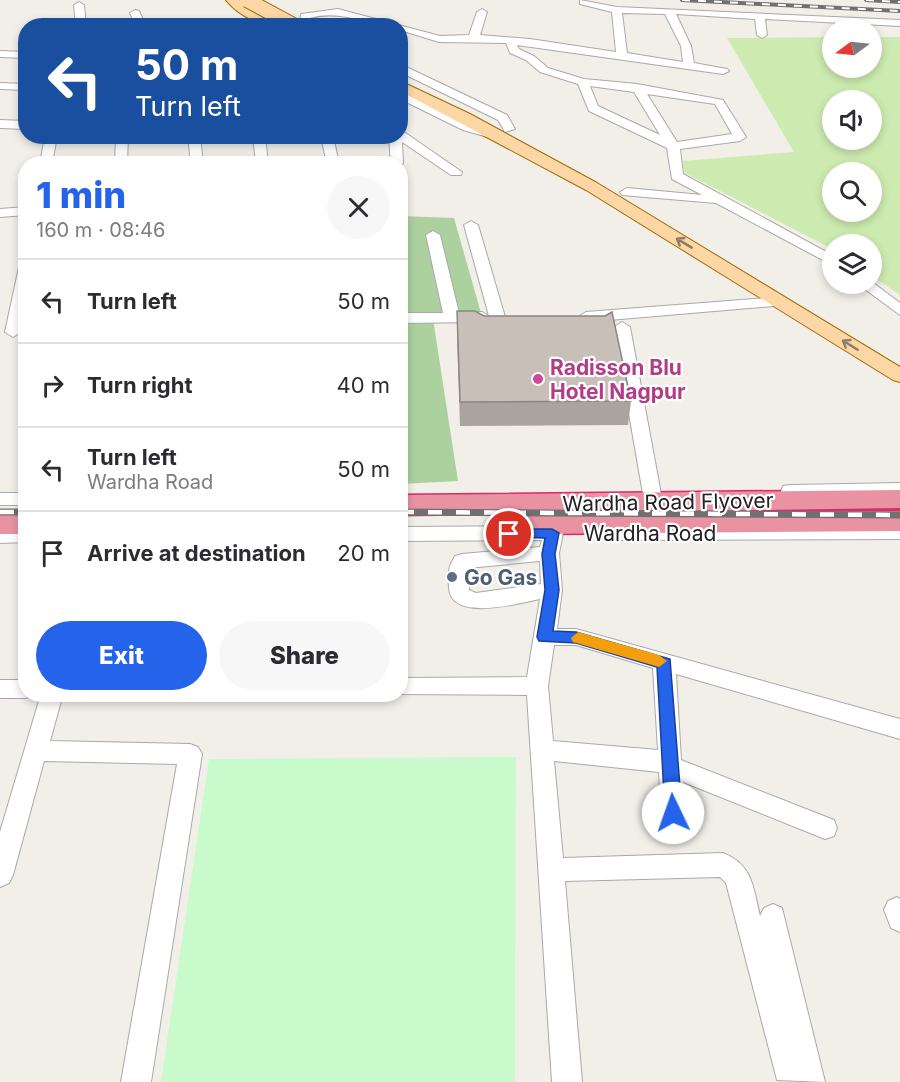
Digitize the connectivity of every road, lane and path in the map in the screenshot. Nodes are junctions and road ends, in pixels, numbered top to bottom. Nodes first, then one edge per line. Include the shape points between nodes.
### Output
1 (232, 0) edge
2 (247, 0) edge
3 (584, 2) dead end
4 (79, 5) dead end
5 (617, 10) junction
6 (669, 11) junction
7 (482, 12) dead end
8 (135, 13) dead end
9 (760, 16) junction
10 (80, 18) edge
11 (137, 18) edge
12 (260, 18) edge
13 (286, 18) edge
14 (304, 18) edge
15 (368, 18) edge
16 (900, 23) edge
17 (408, 29) edge
18 (762, 35) dead end
19 (473, 39) junction
20 (511, 41) junction
21 (0, 54) edge
22 (18, 55) edge
23 (622, 56) junction
24 (689, 66) junction
25 (408, 71) edge
26 (723, 71) dead end
27 (408, 79) edge
28 (583, 82) junction
29 (0, 86) edge
30 (18, 87) edge
31 (637, 87) junction
32 (408, 88) edge
33 (408, 98) edge
34 (485, 122) junction
35 (0, 124) edge
36 (18, 125) edge
37 (506, 133) junction
38 (408, 140) edge
39 (673, 146) junction
40 (456, 172) dead end
41 (627, 192) junction
42 (717, 200) junction
43 (18, 212) edge
44 (0, 213) edge
45 (471, 225) dead end
46 (433, 235) dead end
47 (822, 256) edge
48 (749, 282) junction
49 (879, 294) edge
50 (781, 302) junction
51 (723, 306) junction
52 (18, 307) edge
53 (900, 309) edge
54 (452, 317) junction
55 (567, 317) edge
56 (601, 317) junction
57 (408, 318) edge
58 (622, 327) dead end
59 (13, 332) edge
60 (579, 332) edge
61 (900, 357) edge
62 (900, 376) edge
63 (900, 489) edge
64 (652, 494) junction
65 (408, 496) edge
66 (18, 499) edge
67 (900, 499) edge
68 (0, 500) edge
69 (408, 506) edge
70 (0, 509) edge
71 (18, 509) edge
72 (900, 521) edge
73 (408, 523) edge
74 (0, 524) edge
75 (18, 524) edge
76 (900, 532) edge
77 (408, 534) edge
78 (0, 536) edge
79 (18, 536) edge
80 (550, 543) junction
81 (552, 590) junction
82 (545, 637) junction
83 (664, 663) junction
84 (537, 686) junction
85 (408, 687) edge
86 (0, 689) edge
87 (18, 689) edge
88 (50, 702) edge
89 (900, 730) edge
90 (36, 750) junction
91 (542, 750) junction
92 (670, 766) junction
93 (673, 813) dead end
94 (825, 828) dead end
95 (4, 840) edge
96 (551, 870) junction
97 (0, 875) edge
98 (772, 917) dead end
99 (798, 1076) edge
100 (136, 1082) edge
101 (567, 1082) edge

1 - 12 main road
2 - 13 main road, bridge
3 - 5 street
4 - 10 street
5 - 6 street
5 - 23 street
6 - 9 street
6 - 24 street via 686,46
7 - 19 street
8 - 11 street
9 - 16 street
9 - 18 street
14 - 15 street via 321,10
17 - 19 street via 439,39
19 - 20 street
20 - 23 street via 591,47
20 - 28 street via 514,51 531,58 544,70
21 - 22 street
23 - 24 street
24 - 26 street
25 - 37 street via 503,118
27 - 34 main road
28 - 31 street
28 - 39 street via 593,108
29 - 30 street
31 - 39 street
31 - 39 street via 719,102 740,137
32 - 34 main road
33 - 37 street via 467,127
34 - 37 main road
35 - 36 street
37 - 41 main road
48 -> 37 main road
38 - 40 street
39 - 42 street via 677,176
41 - 42 street
41 - 61 main road
42 - 47 street
43 - 44 street
45 - 54 street via 495,325
46 - 54 street
48 - 50 main road
48 - 51 street
49 - 53 street
50 - 51 street
62 -> 50 main road
51 - 56 street
52 - 59 street
54 - 57 street
55 - 56 street
56 - 60 street via 602,332
58 - 64 street
63 - 64 street, Wardha Road
64 - 65 street, Wardha Road
66 - 68 street
67 - 69 highway, Wardha Road Flyover
70 - 71 highway
72 - 73 highway, Wardha Road Flyover
74 - 75 highway
76 - 80 street, Wardha Road
77 - 80 street, Wardha Road
78 - 79 street
80 - 81 street
80 - 81 street via 462,561 458,567 459,593 476,601
81 - 82 street
82 - 83 street via 576,638
82 - 84 street
83 - 89 street
83 - 92 street
84 - 85 street
84 - 91 street
86 - 87 street
88 - 90 street
90 - 95 street
90 - 100 street via 190,754
91 - 92 street via 657,760
91 - 96 street
92 - 93 street
92 - 94 street
95 - 97 street
96 - 99 street via 723,865 732,870
96 - 101 street
98 - 99 street

